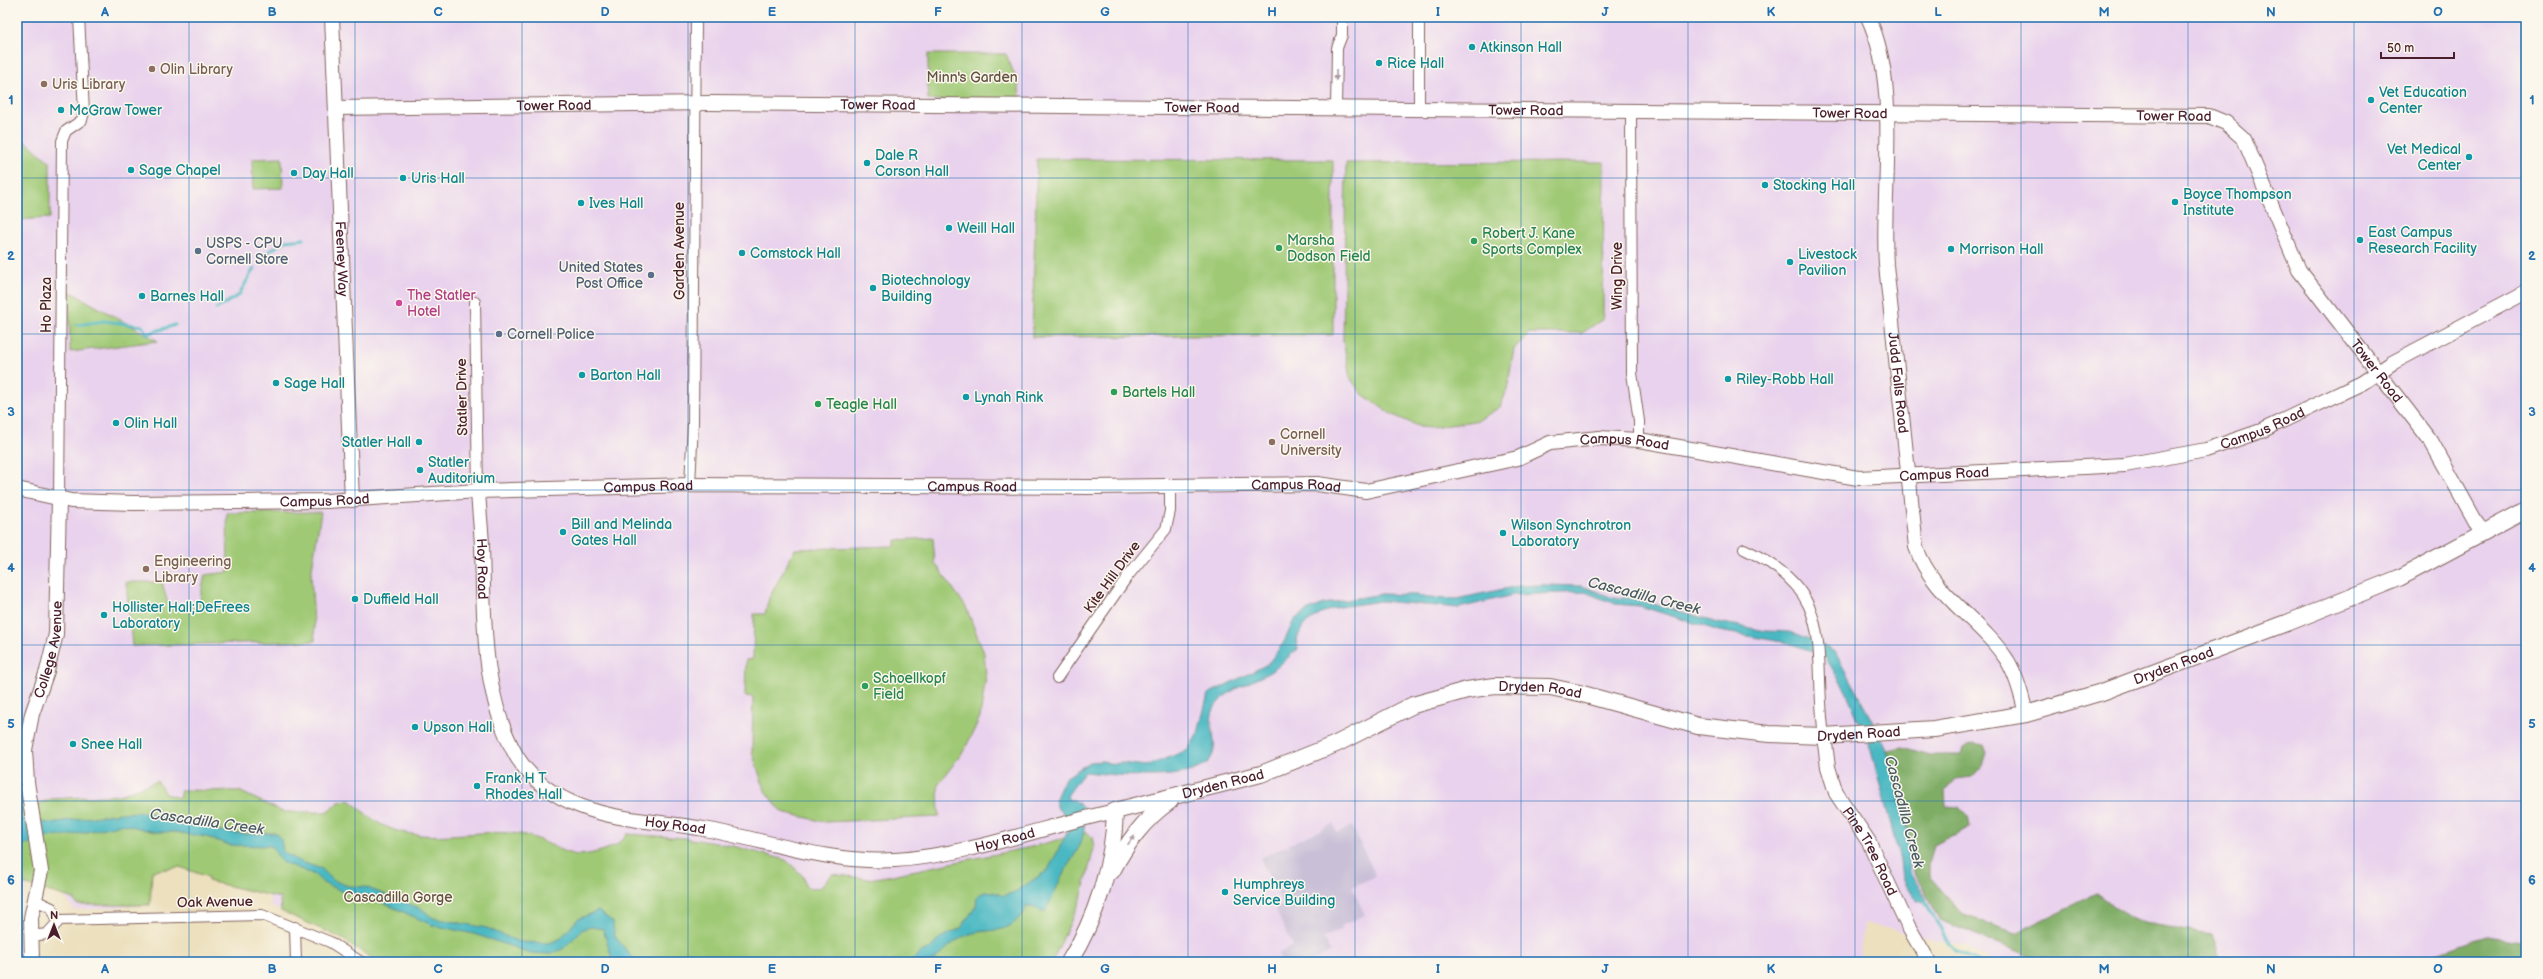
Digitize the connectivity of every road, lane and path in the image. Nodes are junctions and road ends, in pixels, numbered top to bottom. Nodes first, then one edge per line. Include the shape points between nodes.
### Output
1 (79, 17) edge
2 (332, 17) edge
3 (696, 17) edge
4 (1342, 17) edge
5 (1419, 17) edge
6 (1868, 17) edge
7 (696, 104) junction
8 (336, 108) junction
9 (1336, 109) junction
10 (1419, 110) junction
11 (1631, 112) junction
12 (1886, 113) junction
13 (2526, 292) edge
14 (475, 302) dead end
15 (2378, 373) junction
16 (1639, 440) junction
17 (1908, 477) junction
18 (690, 485) junction
19 (1170, 485) junction
20 (17, 489) edge
21 (478, 491) junction
22 (59, 500) junction
23 (352, 500) junction
24 (2526, 510) edge
25 (2482, 533) junction
26 (1744, 549) dead end
27 (1057, 678) dead end
28 (2026, 714) junction
29 (1824, 736) junction
30 (1174, 798) junction
31 (1115, 811) junction
32 (1098, 898) junction
33 (35, 900) junction
34 (58, 920) junction
35 (295, 927) junction
36 (31, 936) junction
37 (32, 962) edge
38 (296, 962) edge
39 (361, 962) edge
40 (1069, 962) edge
41 (1929, 962) edge

1 - 22 street, Ho Plaza via 84,112 82,120 66,131 62,141
2 - 8 street, Feeney Way
3 - 7 street, Garden Avenue
4 -> 9 street via 1342,35 1337,48
5 - 10 street
6 - 12 street, Judd Falls Road via 1883,68
7 - 8 street, Tower Road
7 - 9 street, Tower Road
7 - 18 street, Garden Avenue via 693,423
8 - 23 street, Feeney Way
9 - 10 street, Tower Road
10 - 11 street, Tower Road
11 - 12 street, Tower Road
11 - 16 street, Wing Drive via 1632,373
12 - 15 street, Tower Road via 2209,116 2224,121 2239,133 2250,150 2299,270
12 - 17 street, Judd Falls Road via 1884,239
13 - 15 street, Campus Road via 2392,363
14 - 21 street, Statler Drive
15 - 17 street, Campus Road via 2261,431 2178,457 2092,468
15 - 25 street, Tower Road via 2431,441
16 - 17 street, Campus Road via 1825,474 1858,478
16 - 19 street, Campus Road via 1599,438 1556,442 1518,458 1369,490 1322,484
17 - 28 street, Judd Falls Road via 1914,531 1921,561 1936,584 2007,660
18 - 19 street, Campus Road
18 - 21 street, Campus Road
19 - 27 street, Kite Hill Drive via 1170,511 1166,529 1128,577
20 - 22 street, Campus Road
21 - 23 street, Campus Road
21 - 31 street, Hoy Road via 484,611 491,677 497,705 517,757 549,791 580,806 609,815 699,828 819,855 856,860 896,860 933,856
22 - 23 street, Campus Road via 106,503 252,503
22 - 33 street, College Avenue via 56,634 47,671 32,714 25,750 41,861
24 - 25 main road, Dryden Road
25 - 28 main road, Dryden Road via 2399,578 2287,623 2102,692
26 - 29 street via 1788,576 1798,586 1811,607 1816,633
28 - 29 main road, Dryden Road via 1962,726
29 - 30 main road, Dryden Road via 1733,731 1668,718 1579,692 1550,687 1495,686 1467,690 1413,705 1290,764
29 - 41 street, Pine Tree Road via 1828,767 1836,793 1869,842 1908,926
30 - 31 main road, Dryden Road
32 -> 30 main road, Dryden Road via 1133,836 1147,819
31 - 32 main road, Dryden Road via 1112,846
32 - 40 main road, Dryden Road
33 - 34 street via 52,908
33 - 36 street, College Avenue
34 - 35 street, Oak Avenue via 248,914 262,915
34 - 36 street via 51,932
35 - 38 street
35 - 39 street, Oak Avenue via 346,950
36 - 37 street, College Avenue

